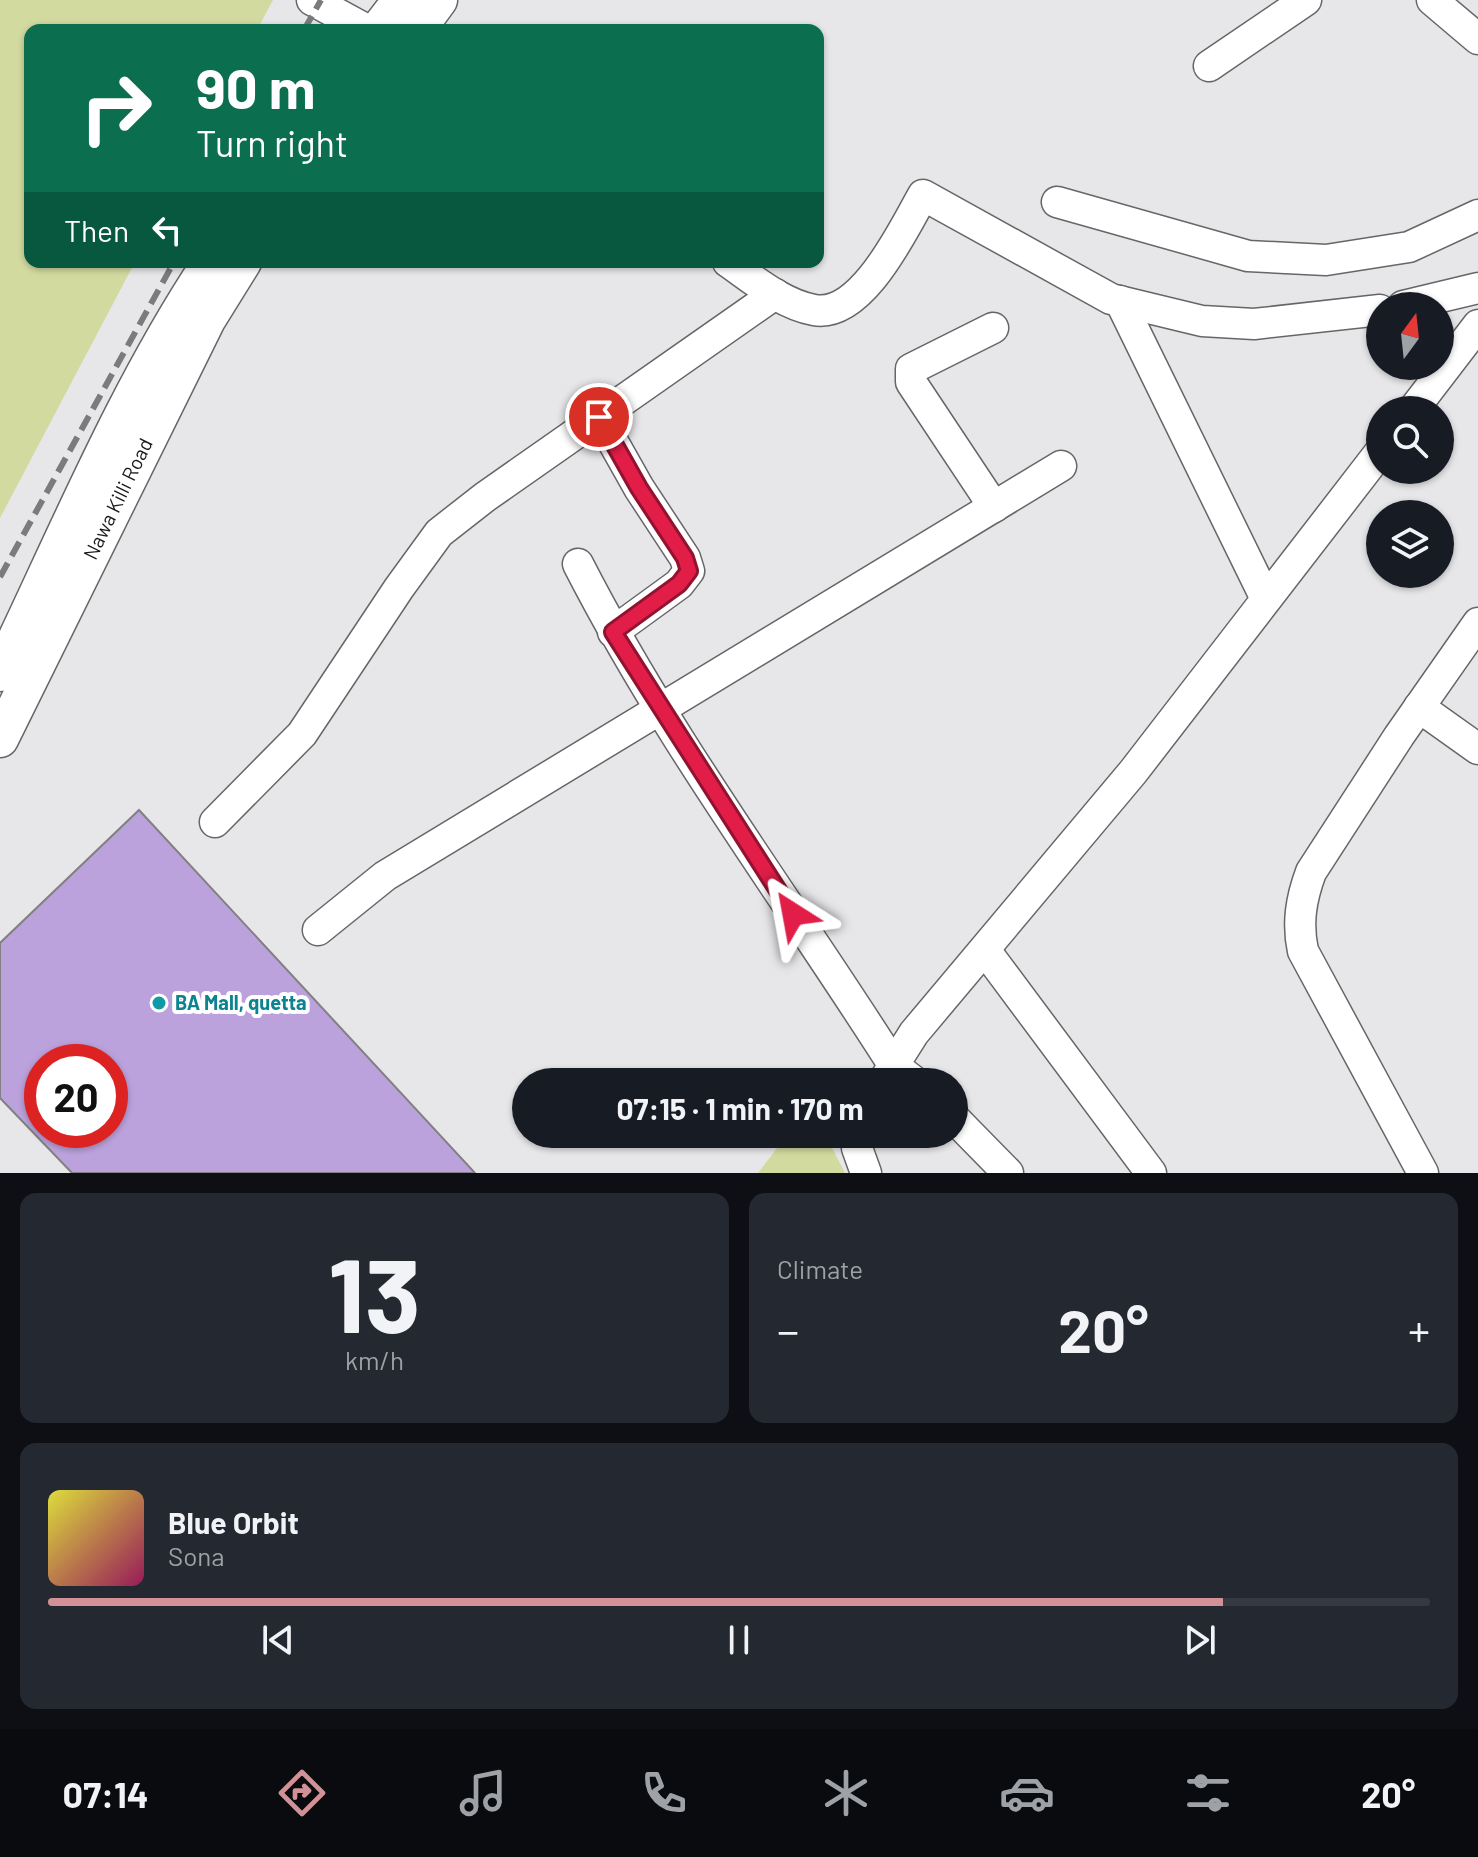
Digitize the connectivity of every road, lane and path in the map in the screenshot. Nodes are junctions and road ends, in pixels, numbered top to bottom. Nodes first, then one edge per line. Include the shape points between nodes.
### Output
1 (312, 0) edge
2 (401, 0) edge
3 (439, 0) edge
4 (1306, 0) edge
5 (1432, 0) edge
6 (356, 24) edge
7 (383, 24) edge
8 (421, 24) edge
9 (1478, 39) edge
10 (1209, 66) dead end
11 (1057, 202) dead end
12 (1478, 215) edge
13 (207, 268) edge
14 (239, 268) edge
15 (737, 268) edge
16 (1478, 288) edge
17 (775, 294) junction
18 (1454, 294) edge
19 (1120, 301) junction
20 (1366, 312) edge
21 (1478, 325) edge
22 (993, 328) dead end
23 (1424, 396) edge
24 (599, 417) junction
25 (1061, 466) dead end
26 (1366, 470) edge
27 (994, 507) junction
28 (578, 564) dead end
29 (1266, 599) junction
30 (1478, 623) edge
31 (613, 632) junction
32 (0, 673) edge
33 (1419, 707) junction
34 (662, 710) junction
35 (0, 739) edge
36 (1478, 749) edge
37 (215, 822) dead end
38 (318, 930) dead end
39 (985, 950) junction
40 (891, 1068) edge
41 (900, 1068) edge
42 (968, 1132) edge
43 (857, 1148) edge
44 (866, 1173) edge
45 (1008, 1173) edge
46 (1151, 1173) edge
47 (1423, 1173) edge

1 - 6 street
2 - 7 main road
3 - 8 main road
4 - 10 street
5 - 9 street
11 - 12 street via 1248,256 1326,260 1409,247
13 - 32 main road, Nawa Killi Road via 126,412
14 - 35 main road, Nawa Killi Road via 207,320
15 - 17 street
16 - 18 street
17 - 19 street via 817,311 837,307 863,289 879,269 923,195
17 - 24 street
19 - 20 street via 1202,321 1254,324
19 - 29 street
21 - 23 street
22 - 27 street via 911,369 911,382
24 - 31 street via 689,571
24 - 37 street via 439,533 302,734
25 - 27 street
26 - 29 street
27 - 34 street
28 - 31 street
29 - 39 street via 1133,772
30 - 33 street
31 - 34 street
33 - 36 street
33 - 47 street via 1311,872 1299,922 1303,951
34 - 38 street via 385,876
34 - 40 street
39 - 41 street via 914,1033
39 - 46 street
42 - 45 street
43 - 44 street

